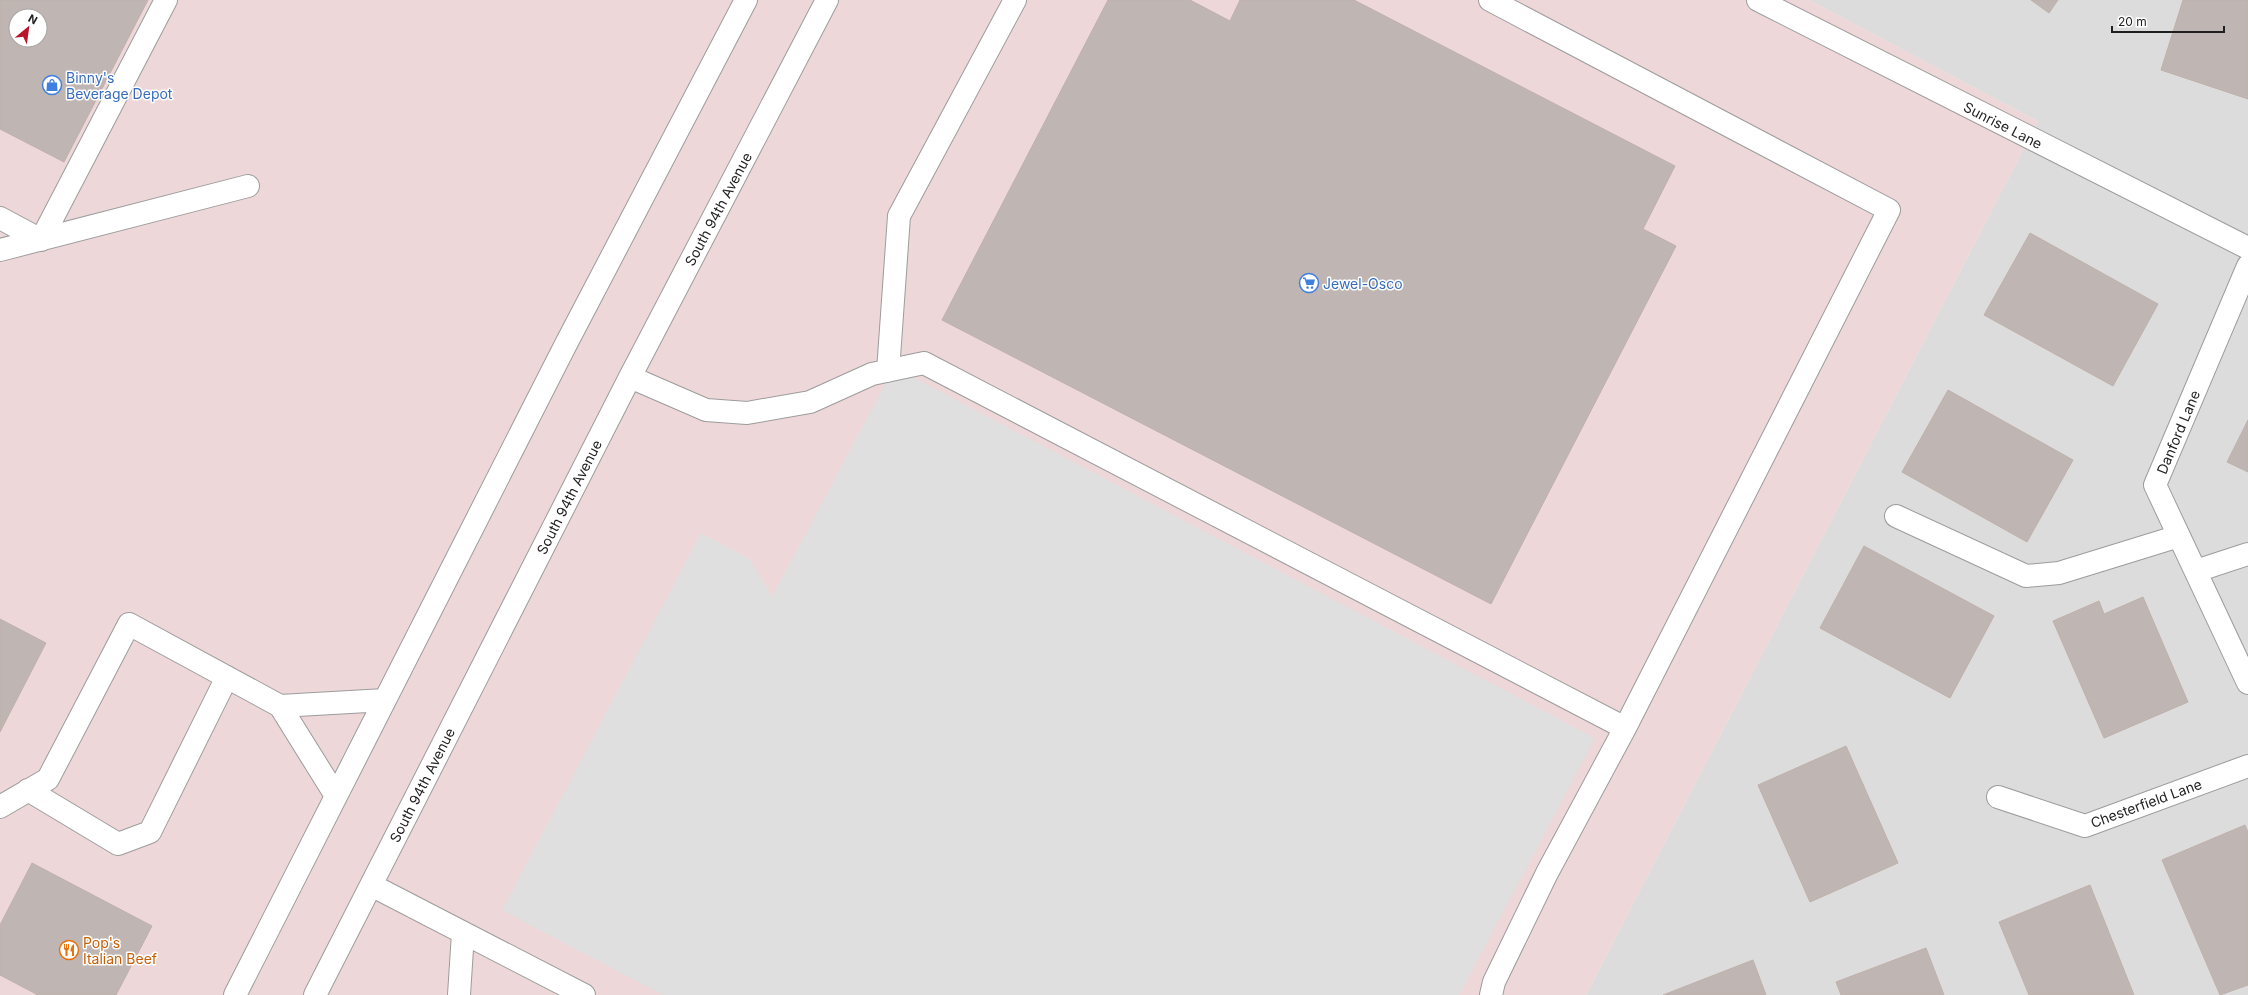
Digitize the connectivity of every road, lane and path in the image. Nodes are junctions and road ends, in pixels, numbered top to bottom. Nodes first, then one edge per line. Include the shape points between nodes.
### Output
1 (166, 0) edge
2 (746, 0) edge
3 (827, 0) edge
4 (1015, 0) edge
5 (1490, 0) edge
6 (1758, 0) edge
7 (248, 186) dead end
8 (0, 218) edge
9 (40, 240) junction
10 (2248, 248) edge
11 (0, 250) edge
12 (2248, 266) edge
13 (888, 371) junction
14 (630, 377) junction
15 (1896, 516) dead end
16 (2179, 536) junction
17 (2248, 554) edge
18 (2196, 571) junction
19 (227, 677) junction
20 (2248, 683) edge
21 (385, 700) junction
22 (280, 706) junction
23 (1625, 728) junction
24 (2248, 766) edge
25 (28, 790) junction
26 (336, 796) junction
27 (1998, 796) dead end
28 (0, 807) edge
29 (371, 885) junction
30 (463, 933) junction
31 (235, 995) edge
32 (316, 995) edge
33 (459, 995) edge
34 (584, 995) edge
35 (1491, 995) edge

1 - 9 street
2 - 21 street
3 - 14 street, South 94th Avenue
4 - 13 street via 899,216
5 - 23 street via 1889,210
6 - 10 street, Sunrise Lane
7 - 9 street
8 - 9 street
9 - 11 street
12 - 16 street, Danford Lane via 2155,485
13 - 14 street via 872,374 810,402 747,413 706,410
13 - 23 street via 924,363
14 - 29 street, South 94th Avenue
15 - 16 street via 2026,576 2060,572
16 - 18 street, Danford Lane
17 - 18 street
18 - 20 street, Danford Lane
19 - 22 street
19 - 25 street via 128,624 48,780
19 - 25 street via 150,832 118,844
21 - 22 street
21 - 26 street
22 - 26 street
23 - 35 street via 1547,873 1494,982
24 - 27 street, Chesterfield Lane via 2085,826
25 - 28 street
26 - 31 street
29 - 30 street
29 - 32 street, South 94th Avenue
30 - 33 street
30 - 34 street

